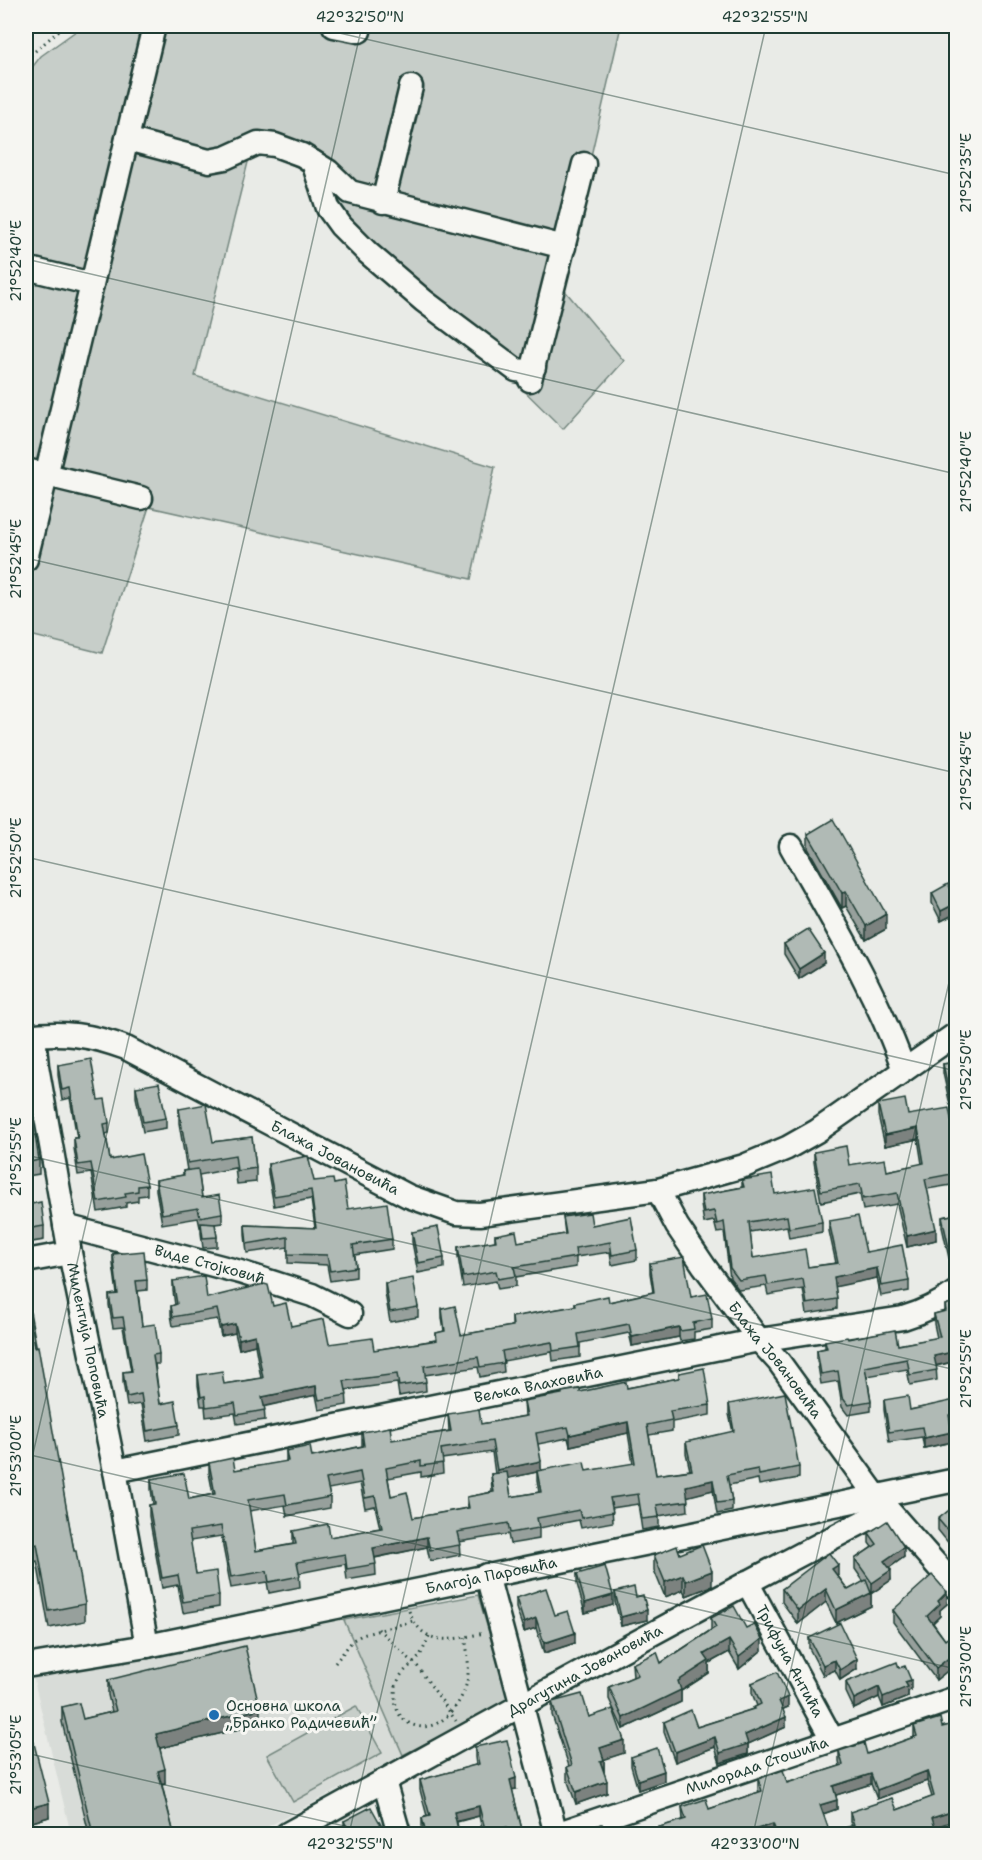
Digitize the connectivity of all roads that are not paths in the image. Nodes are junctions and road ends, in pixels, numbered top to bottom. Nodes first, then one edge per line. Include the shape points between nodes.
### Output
1 (154, 26) edge
2 (334, 26) edge
3 (359, 31) dead end
4 (411, 87) dead end
5 (127, 140) junction
6 (313, 162) junction
7 (585, 164) dead end
8 (382, 202) junction
9 (564, 247) junction
10 (26, 268) edge
11 (92, 284) junction
12 (36, 473) edge
13 (141, 498) dead end
14 (26, 559) edge
15 (791, 846) dead end
16 (957, 1034) edge
17 (30, 1036) edge
18 (904, 1070) junction
19 (658, 1190) junction
20 (65, 1226) junction
21 (70, 1253) junction
22 (26, 1261) edge
23 (957, 1292) edge
24 (350, 1314) dead end
25 (759, 1340) junction
26 (115, 1471) junction
27 (957, 1480) edge
28 (881, 1503) junction
29 (487, 1575) junction
30 (747, 1582) junction
31 (957, 1587) edge
32 (147, 1646) junction
33 (26, 1666) edge
34 (957, 1698) edge
35 (520, 1704) junction
36 (832, 1739) junction
37 (384, 1781) junction
38 (287, 1834) edge
39 (399, 1834) edge
40 (556, 1834) edge

1 - 5 street
2 - 3 street
4 - 8 street
5 - 6 street via 209,161 258,143 275,145
5 - 11 street
6 - 8 street via 350,192
6 - 9 street via 328,208 341,226 424,301 516,370 532,374
7 - 9 street
8 - 9 street
10 - 11 street
11 - 12 street
12 - 13 street
12 - 14 street
15 - 18 street via 856,961 890,1030
16 - 18 street, Блажа Јовановића
17 - 19 street, Блажа Јовановића via 71,1034 126,1048 408,1196 456,1213 517,1210
17 - 20 street, Милентија Поповића
18 - 19 street, Блажа Јовановића via 787,1148 744,1166
19 - 25 street, Блажа Јовановића via 698,1258
20 - 21 street, Милентија Поповића
20 - 24 street, Виде Стојковић via 240,1272 312,1295
21 - 22 street
21 - 26 street, Милентија Поповића
23 - 25 street, Вељка Влаховића via 903,1318
25 - 26 street, Вељка Влаховића
25 - 28 street, Блажа Јовановића
26 - 32 street, Милентија Поповића
27 - 28 street, Благоја Паровића
28 - 29 street, Благоја Паровића
28 - 30 street, Драгутина Јовановића
28 - 31 street, Блажа Јовановића
29 - 32 street, Благоја Паровића
29 - 35 street
30 - 35 street, Драгутина Јовановића
30 - 36 street, Трифуна Антића
32 - 33 street, Благоја Паровића
34 - 36 street, Милорада Стошића
35 - 37 street, Драгутина Јовановића
35 - 40 street
36 - 40 street, Милорада Стошића
37 - 38 street, Драгутина Јовановића
37 - 39 street

